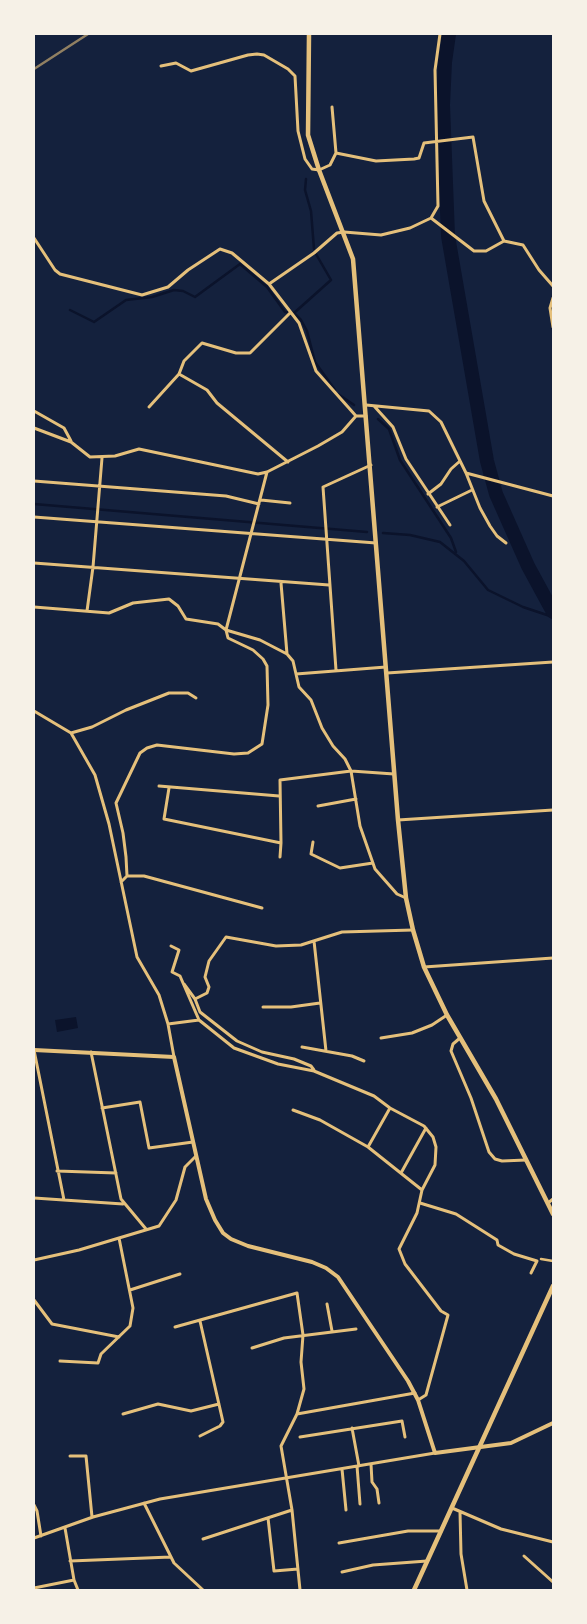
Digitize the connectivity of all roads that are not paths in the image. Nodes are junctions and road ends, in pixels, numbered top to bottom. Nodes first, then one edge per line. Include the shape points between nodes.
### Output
1 (309, 34) edge
2 (440, 34) edge
3 (160, 66) dead end
4 (332, 107) dead end
5 (436, 141) junction
6 (336, 153) junction
7 (319, 170) junction
8 (430, 218) junction
9 (344, 232) junction
10 (34, 238) edge
11 (504, 241) junction
12 (269, 284) junction
13 (553, 286) edge
14 (553, 298) edge
15 (290, 313) junction
16 (553, 327) edge
17 (179, 374) junction
18 (366, 405) junction
19 (374, 406) junction
20 (149, 407) dead end
21 (34, 411) edge
22 (356, 416) junction
23 (367, 416) junction
24 (34, 428) edge
25 (71, 442) junction
26 (102, 458) junction
27 (460, 461) junction
28 (288, 462) junction
29 (371, 465) junction
30 (267, 472) junction
31 (466, 473) junction
32 (34, 481) edge
33 (99, 485) junction
34 (472, 490) junction
35 (428, 494) junction
36 (553, 496) edge
37 (260, 500) junction
38 (290, 503) dead end
39 (259, 504) junction
40 (437, 506) junction
41 (34, 517) edge
42 (96, 522) junction
43 (450, 525) dead end
44 (252, 535) junction
45 (326, 540) junction
46 (376, 543) junction
47 (506, 543) dead end
48 (34, 562) edge
49 (93, 567) junction
50 (240, 579) junction
51 (281, 582) junction
52 (329, 586) junction
53 (34, 607) edge
54 (87, 612) junction
55 (226, 630) junction
56 (287, 654) junction
57 (553, 662) edge
58 (386, 667) junction
59 (336, 670) junction
60 (387, 673) junction
61 (296, 674) junction
62 (196, 698) dead end
63 (34, 711) edge
64 (71, 733) junction
65 (351, 771) junction
66 (394, 774) junction
67 (159, 786) dead end
68 (169, 788) junction
69 (279, 796) junction
70 (356, 799) junction
71 (318, 806) dead end
72 (553, 810) edge
73 (398, 820) junction
74 (281, 842) junction
75 (313, 842) dead end
76 (280, 857) dead end
77 (373, 862) junction
78 (127, 876) junction
79 (121, 882) junction
80 (406, 898) junction
81 (262, 908) dead end
82 (413, 930) junction
83 (314, 941) junction
84 (171, 946) dead end
85 (553, 958) edge
86 (424, 967) junction
87 (183, 984) junction
88 (195, 999) junction
89 (320, 1003) junction
90 (263, 1007) dead end
91 (447, 1015) junction
92 (199, 1020) junction
93 (168, 1024) junction
94 (381, 1038) dead end
95 (460, 1038) junction
96 (302, 1047) dead end
97 (34, 1050) edge
98 (91, 1051) junction
99 (326, 1051) junction
100 (174, 1057) junction
101 (364, 1060) dead end
102 (314, 1071) junction
103 (102, 1108) junction
104 (390, 1108) junction
105 (292, 1110) dead end
106 (426, 1128) junction
107 (193, 1142) junction
108 (368, 1147) junction
109 (196, 1156) junction
110 (526, 1160) junction
111 (57, 1171) junction
112 (116, 1173) junction
113 (401, 1173) junction
114 (422, 1190) junction
115 (34, 1198) edge
116 (553, 1198) edge
117 (64, 1200) junction
118 (420, 1203) junction
119 (548, 1203) junction
120 (123, 1204) junction
121 (553, 1214) edge
122 (146, 1229) junction
123 (119, 1238) junction
124 (541, 1259) dead end
125 (34, 1260) edge
126 (553, 1261) edge
127 (531, 1273) dead end
128 (180, 1274) dead end
129 (553, 1286) edge
130 (130, 1290) junction
131 (34, 1300) edge
132 (327, 1304) dead end
133 (200, 1321) junction
134 (175, 1328) dead end
135 (356, 1329) dead end
136 (332, 1331) junction
137 (303, 1336) junction
138 (120, 1337) junction
139 (252, 1348) dead end
140 (60, 1361) dead end
141 (415, 1394) junction
142 (418, 1400) junction
143 (219, 1404) junction
144 (122, 1414) dead end
145 (297, 1414) junction
146 (553, 1423) edge
147 (352, 1428) junction
148 (200, 1436) dead end
149 (300, 1437) dead end
150 (405, 1437) dead end
151 (477, 1449) junction
152 (435, 1453) junction
153 (70, 1456) dead end
154 (371, 1464) junction
155 (358, 1466) junction
156 (342, 1469) junction
157 (288, 1478) junction
158 (144, 1503) junction
159 (379, 1503) dead end
160 (360, 1504) dead end
161 (34, 1505) edge
162 (452, 1508) junction
163 (292, 1510) junction
164 (346, 1510) dead end
165 (460, 1512) junction
166 (92, 1517) junction
167 (268, 1518) junction
168 (65, 1528) junction
169 (441, 1531) junction
170 (41, 1536) junction
171 (34, 1538) edge
172 (203, 1539) dead end
173 (553, 1542) edge
174 (339, 1543) dead end
175 (524, 1556) dead end
176 (170, 1557) junction
177 (427, 1561) junction
178 (70, 1562) junction
179 (298, 1569) junction
180 (342, 1572) dead end
181 (74, 1580) junction
182 (553, 1582) edge
183 (34, 1589) edge
184 (78, 1590) edge
185 (203, 1590) edge
186 (300, 1590) edge
187 (414, 1590) edge
188 (467, 1590) edge

1 - 7 main road via 308,135
2 - 5 street via 435,70
3 - 7 street via 176,63 191,71 257,54 288,69 295,76 298,131 305,159 312,169
4 - 6 street
5 - 6 street via 424,143 419,158 414,159 376,161
5 - 8 street via 438,206
5 - 11 street via 473,137 484,201
6 - 7 street via 330,165
7 - 9 main road
8 - 9 street via 410,228 381,235
8 - 11 street via 480,252
9 - 12 street via 337,233
9 - 18 main road via 353,259
10 - 12 street via 60,274 133,294 142,295 168,287 220,249 232,253
11 - 13 street via 523,245
12 - 15 street
14 - 16 street via 550,308
15 - 17 street via 250,353 236,353 202,343 184,360
15 - 22 street via 302,330 316,371
17 - 20 street
17 - 28 street via 207,390 217,403
18 - 19 street
18 - 23 main road
19 - 27 street via 429,411 441,422
19 - 35 street via 393,427 406,459
21 - 25 street via 64,428
22 - 23 street
22 - 28 street via 333,438
23 - 29 main road
24 - 25 street
25 - 26 street via 85,454
26 - 30 street via 139,449 234,471
26 - 33 street
27 - 31 street
27 - 35 street
28 - 30 street
29 - 45 street via 323,486
29 - 46 main road
30 - 37 street
31 - 34 street
31 - 36 street
32 - 33 street
33 - 39 street via 226,496
33 - 42 street
34 - 40 street
34 - 47 street via 490,526
35 - 40 street
37 - 38 street
37 - 39 street
39 - 44 street
40 - 43 street
41 - 42 street
42 - 44 street
42 - 49 street
44 - 45 street
44 - 50 street
45 - 46 street
45 - 52 street
46 - 58 main road
48 - 49 street
49 - 50 street
49 - 54 street
50 - 51 street
50 - 55 street
51 - 52 street
51 - 56 street
52 - 59 street
53 - 54 street
54 - 55 street via 109,614 133,603 169,599 186,619 218,624
55 - 56 street via 260,640
55 - 78 street via 228,638 253,650 267,666 268,705 262,744 248,752 234,754 157,745 140,753 116,803
56 - 61 street via 293,661
57 - 60 street
58 - 59 street
58 - 60 main road
59 - 61 street
60 - 66 main road
61 - 65 street via 299,687 311,700 322,728
62 - 64 street via 188,693 169,693
63 - 64 street
64 - 79 street via 100,790
65 - 66 street
65 - 69 street via 280,780
65 - 70 street
66 - 73 main road
67 - 68 street
68 - 69 street
68 - 74 street via 164,819
69 - 74 street
70 - 71 street
70 - 77 street via 360,826
72 - 73 street
73 - 80 main road
74 - 76 street
75 - 77 street via 311,854 340,868
77 - 80 street via 391,888
78 - 79 street
78 - 81 street via 144,876
79 - 93 street via 137,957 155,985
80 - 82 main road
82 - 83 street via 342,932
82 - 86 main road
83 - 88 street via 276,946 226,937 209,961 205,977 207,993
83 - 89 street
84 - 87 street via 179,950 172,972 180,976
85 - 86 street
86 - 91 main road
87 - 88 street
87 - 92 street
88 - 102 street via 200,1012 237,1041 262,1052 294,1059 311,1066
89 - 90 street
89 - 99 street
91 - 94 street via 412,1033
91 - 95 main road
92 - 93 street
92 - 102 street via 234,1048 278,1064
93 - 100 street
95 - 110 main road via 496,1098
95 - 110 street via 451,1051 471,1098 488,1152 495,1159
96 - 99 street
97 - 98 street
97 - 111 street
98 - 100 street
98 - 103 street
99 - 101 street
100 - 107 street
102 - 104 street via 374,1096
103 - 107 street via 140,1102 149,1148
103 - 112 street
104 - 106 street
104 - 108 street
105 - 108 street via 320,1120
106 - 113 street
106 - 114 street via 433,1137 436,1156 435,1165
107 - 109 street
108 - 113 street
109 - 122 street via 184,1166 176,1200 161,1224
109 - 141 street via 206,1199 223,1233 248,1246 312,1262 338,1277
110 - 119 main road
111 - 112 street
111 - 117 street
112 - 120 street
113 - 114 street
114 - 118 street
115 - 117 street
116 - 119 street
117 - 120 street
118 - 127 street via 456,1214 497,1240 498,1245 537,1261
118 - 142 street via 400,1244 399,1254 448,1315 426,1395
119 - 121 main road
120 - 122 street
122 - 123 street
123 - 125 street
123 - 130 street
124 - 126 street
128 - 130 street
129 - 151 main road
130 - 138 street via 132,1321
131 - 138 street via 52,1324
132 - 136 street
133 - 134 street
133 - 137 street via 297,1293
133 - 143 street
135 - 136 street
136 - 137 street
137 - 139 street
137 - 145 street via 304,1388
138 - 140 street via 101,1354 98,1363
141 - 142 street
141 - 145 street
142 - 152 street
143 - 144 street via 191,1411 158,1404
143 - 148 street via 222,1424
145 - 157 street via 282,1446
146 - 151 street via 511,1443
147 - 149 street
147 - 150 street via 402,1421
147 - 155 street
151 - 152 street
151 - 162 main road
152 - 154 street
153 - 166 street via 86,1456
154 - 155 street
154 - 159 street via 372,1482 377,1489
155 - 156 street
155 - 160 street
156 - 157 street
156 - 164 street
157 - 158 street
157 - 163 street
158 - 166 street
158 - 176 street
161 - 170 street
162 - 165 street
162 - 169 main road
163 - 167 street
163 - 179 street
165 - 173 street via 501,1529
165 - 188 street via 461,1554
166 - 168 street
167 - 172 street
167 - 179 street via 274,1571
168 - 170 street
168 - 178 street
169 - 174 street via 408,1531
169 - 177 main road
170 - 171 street
175 - 182 street
176 - 178 street
176 - 185 street
177 - 180 street via 373,1565
177 - 187 main road
178 - 181 street
179 - 186 street
181 - 183 street
181 - 184 street

